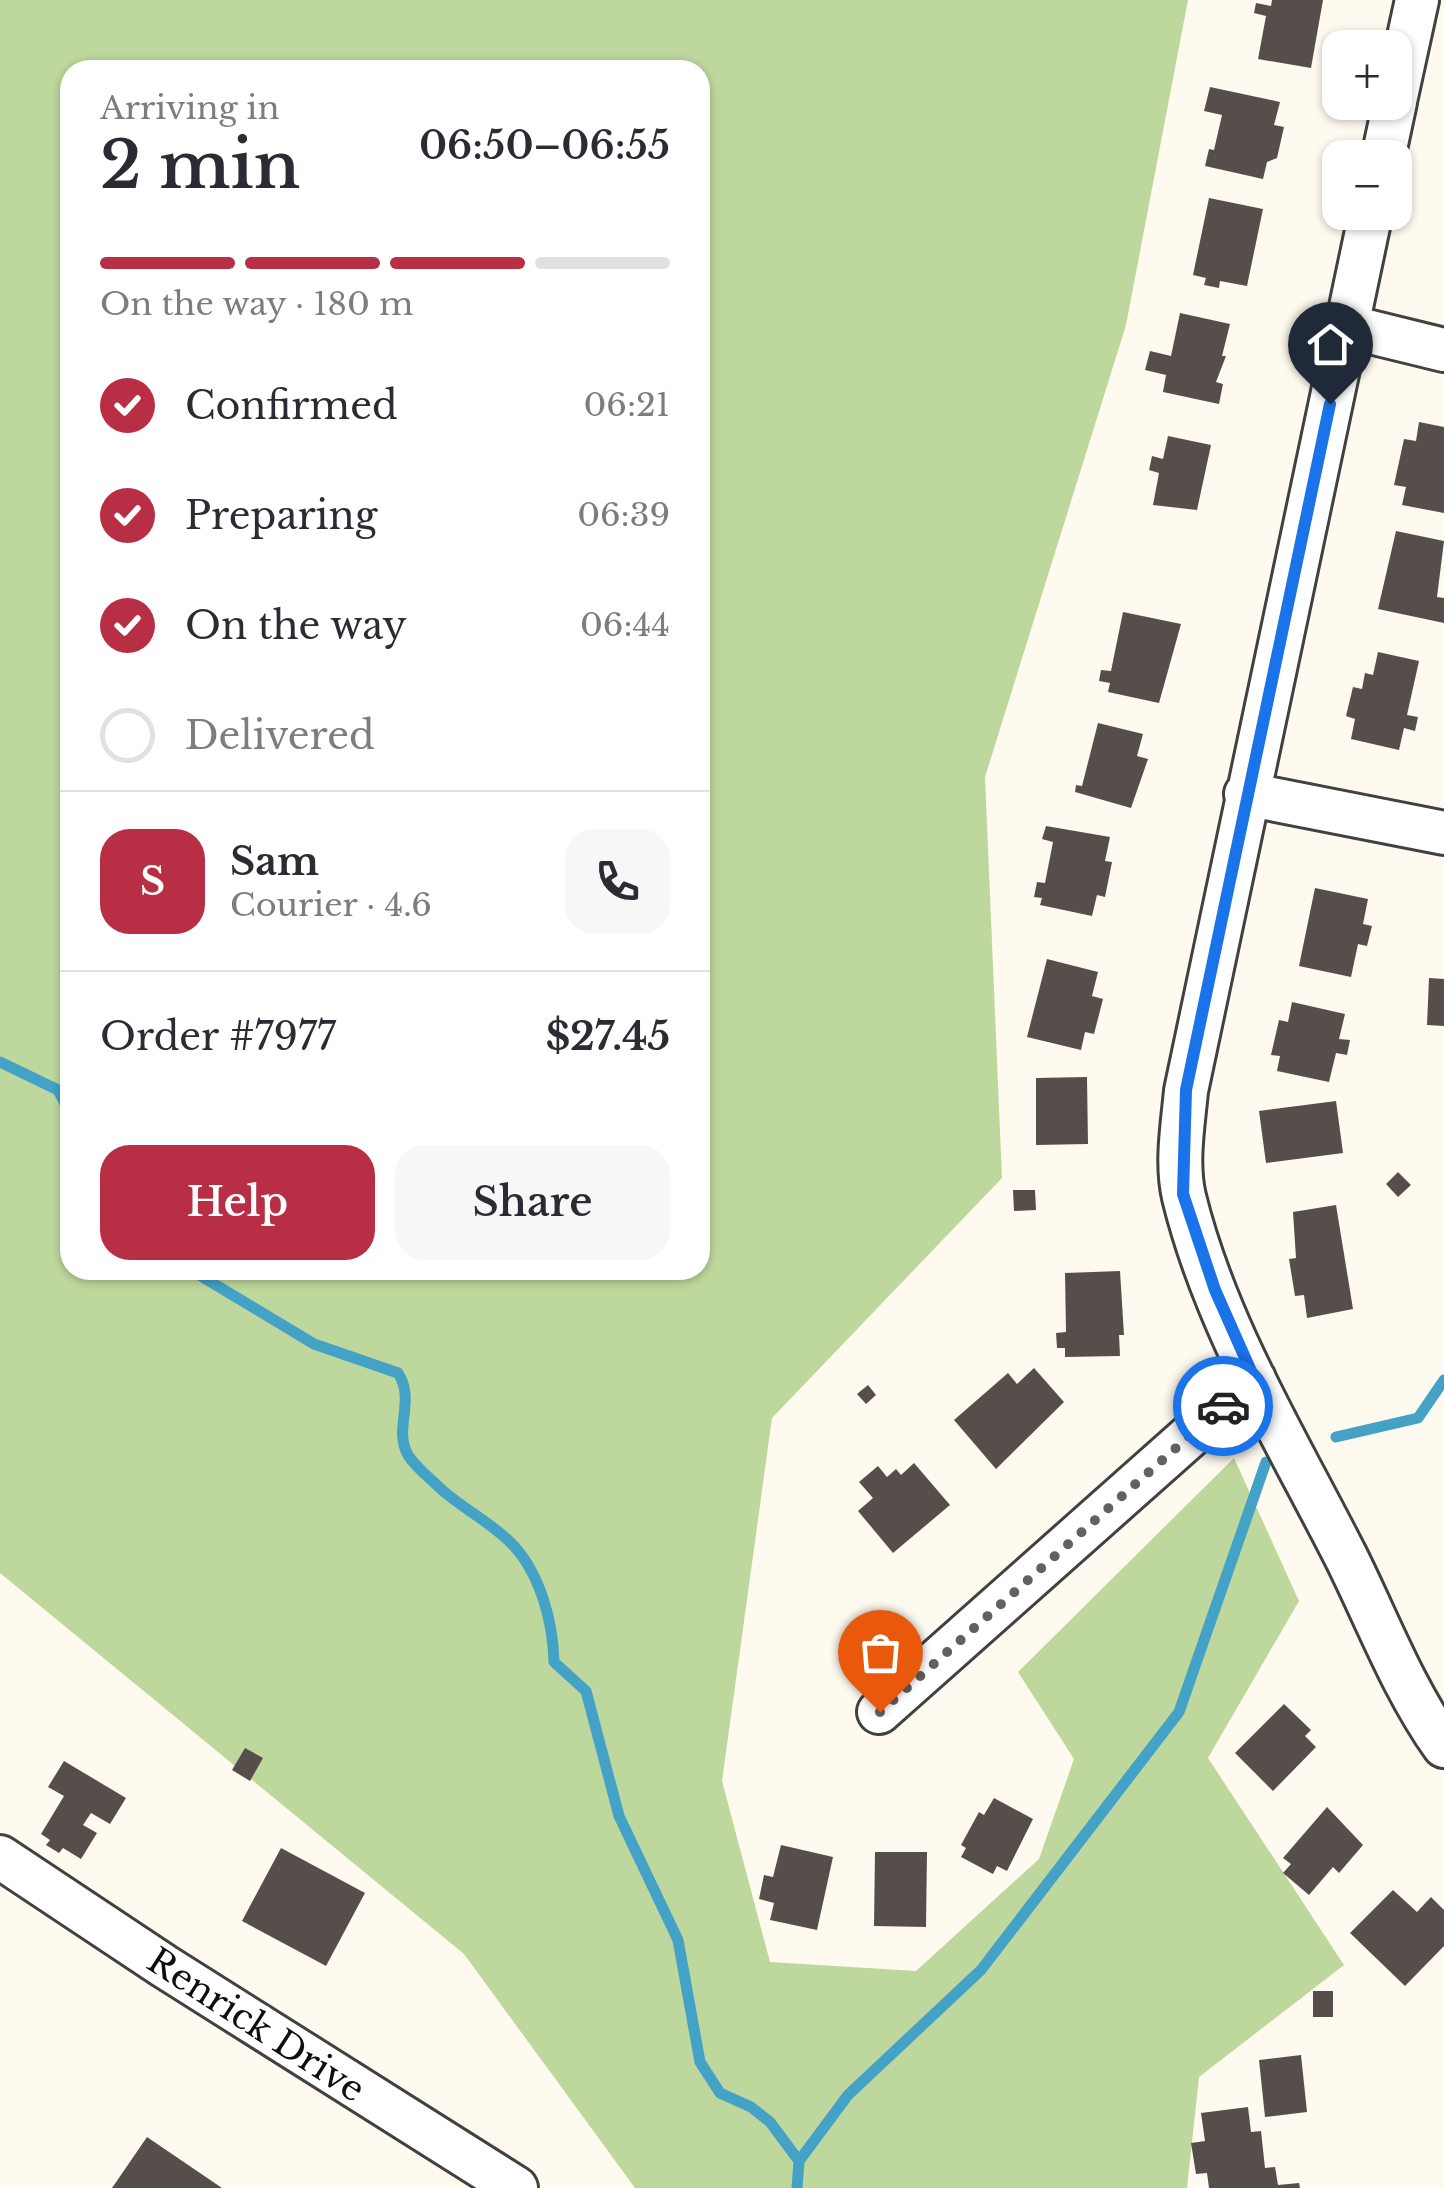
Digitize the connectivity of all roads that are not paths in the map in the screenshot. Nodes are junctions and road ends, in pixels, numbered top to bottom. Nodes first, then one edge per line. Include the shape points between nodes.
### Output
1 (1417, 0) edge
2 (1411, 30) edge
3 (1367, 230) edge
4 (1346, 326) junction
5 (1444, 350) edge
6 (1246, 794) junction
7 (1444, 833) edge
8 (1254, 1378) junction
9 (880, 1712) dead end
10 (1444, 1746) edge
11 (0, 1856) edge
12 (516, 2188) edge

1 - 2 street
3 - 4 street
4 - 5 street
4 - 6 street
6 - 7 street
6 - 8 street via 1186,1090 1181,1151 1183,1194
8 - 9 street
8 - 10 street
11 - 12 street, Renrick Drive

